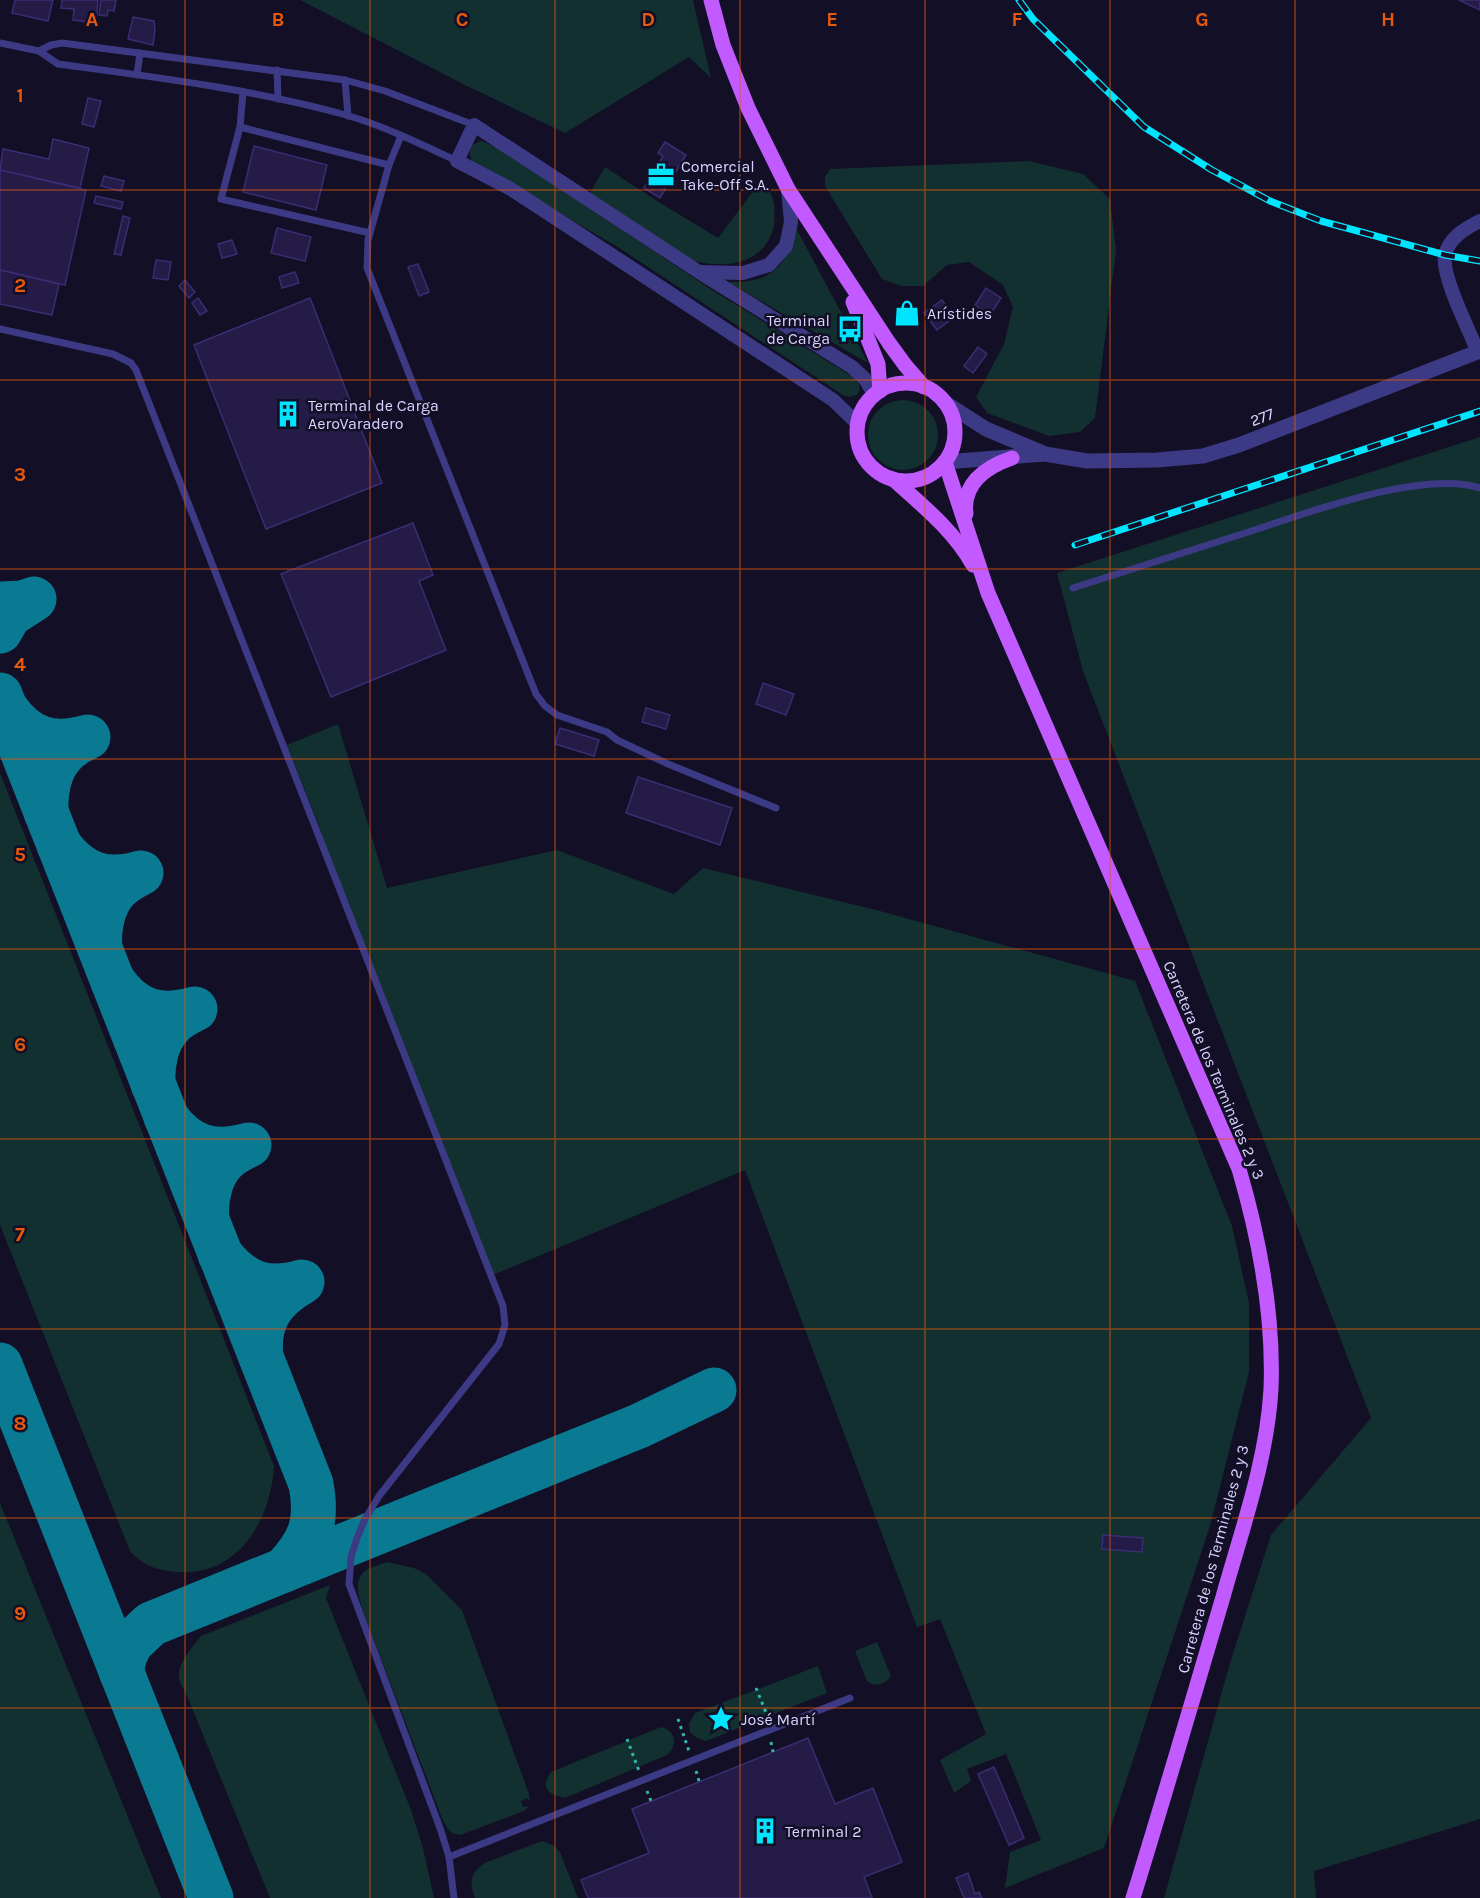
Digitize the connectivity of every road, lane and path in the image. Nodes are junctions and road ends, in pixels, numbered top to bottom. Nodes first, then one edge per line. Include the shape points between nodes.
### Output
1 (711, 0) edge
2 (0, 43) edge
3 (39, 51) junction
4 (140, 52) junction
5 (278, 70) junction
6 (137, 75) junction
7 (345, 80) junction
8 (243, 92) junction
9 (279, 99) junction
10 (348, 116) junction
11 (474, 125) junction
12 (240, 127) junction
13 (401, 136) junction
14 (457, 161) junction
15 (389, 165) junction
16 (788, 189) junction
17 (1480, 221) edge
18 (1463, 230) junction
19 (1480, 232) edge
20 (370, 233) junction
21 (839, 268) junction
22 (699, 272) junction
23 (0, 329) edge
24 (1479, 351) edge
25 (924, 387) junction
26 (877, 393) junction
27 (944, 402) junction
28 (857, 423) junction
29 (1045, 454) junction
30 (1012, 458) junction
31 (945, 462) junction
32 (894, 480) junction
33 (1480, 488) edge
34 (968, 529) junction
35 (1073, 588) dead end
36 (988, 592) junction
37 (776, 808) dead end
38 (850, 1698) dead end
39 (449, 1857) junction
40 (454, 1898) edge
41 (1133, 1898) edge

1 - 16 main road via 723,45 748,108
2 - 3 lane
3 - 4 lane via 62,43
3 - 6 lane via 57,64
4 - 5 lane
4 - 6 lane
5 - 7 lane
5 - 9 lane
6 - 8 lane
7 - 10 lane
7 - 11 lane
8 - 9 lane
8 - 12 lane
9 - 10 lane
10 - 13 lane
11 - 14 street
11 - 22 street
12 - 15 lane
12 - 20 lane via 221,199
13 - 14 lane
13 - 15 lane
14 - 28 street via 511,189 630,266 833,400
15 - 20 lane
16 - 21 main road
16 - 22 street via 792,222 786,246 769,265 743,273
17 - 18 street
18 - 19 street
18 - 24 street via 1445,255 1446,273
20 - 37 lane via 367,268 544,706 557,716 608,732 668,764
21 - 25 main road via 904,365
21 - 26 main road via 878,364
22 - 26 street via 852,367
23 - 39 lane via 113,354 136,370 503,1306 505,1325 499,1344 379,1496 365,1519 351,1557 349,1584
24 - 29 street, 277 via 1203,456 1087,461
25 - 26 main road via 901,384
25 - 27 main road
26 - 28 main road via 866,404
27 - 29 street, 277 via 986,429
27 - 31 main road via 955,432
28 - 32 main road via 867,461
29 - 30 street, 277
30 - 31 street, 277
30 - 34 main road via 984,470 971,487 965,498
31 - 32 main road via 937,471 917,480
31 - 34 main road, Carretera de los Terminales 2 y 3
32 - 36 main road, Carretera de los Terminales 2 y 3 via 964,549
33 - 35 lane via 1453,483 1402,488 1342,502
34 - 36 main road, Carretera de los Terminales 2 y 3
36 - 41 main road, Carretera de los Terminales 2 y 3 via 1239,1169 1264,1272 1270,1324 1271,1389 1263,1451
38 - 39 lane
39 - 40 lane

